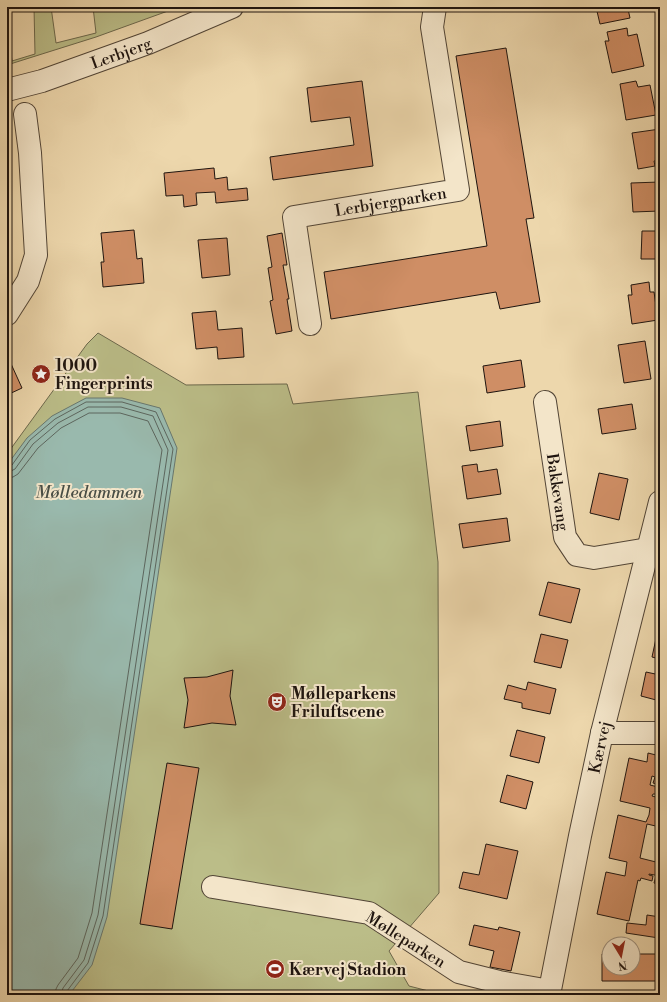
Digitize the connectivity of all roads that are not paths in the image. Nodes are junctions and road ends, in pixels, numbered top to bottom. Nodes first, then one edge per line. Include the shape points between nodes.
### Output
1 (232, 7) edge
2 (435, 7) edge
3 (7, 90) edge
4 (25, 114) dead end
5 (18, 282) edge
6 (7, 314) edge
7 (310, 324) dead end
8 (545, 402) dead end
9 (660, 502) edge
10 (648, 549) junction
11 (602, 733) junction
12 (660, 733) edge
13 (213, 887) dead end
14 (550, 993) edge

1 - 3 street, Lerbjerg via 148,43 42,81
2 - 7 street, Lerbjergparken via 432,28 458,190 294,217
4 - 5 street via 36,255
5 - 6 street
8 - 10 street, Bakkevang via 565,537 577,556 594,558
9 - 10 street, Kærvej
10 - 11 street, Kærvej
11 - 12 street
11 - 14 street, Kærvej
13 - 14 street, Mølleparken via 369,913 459,972

